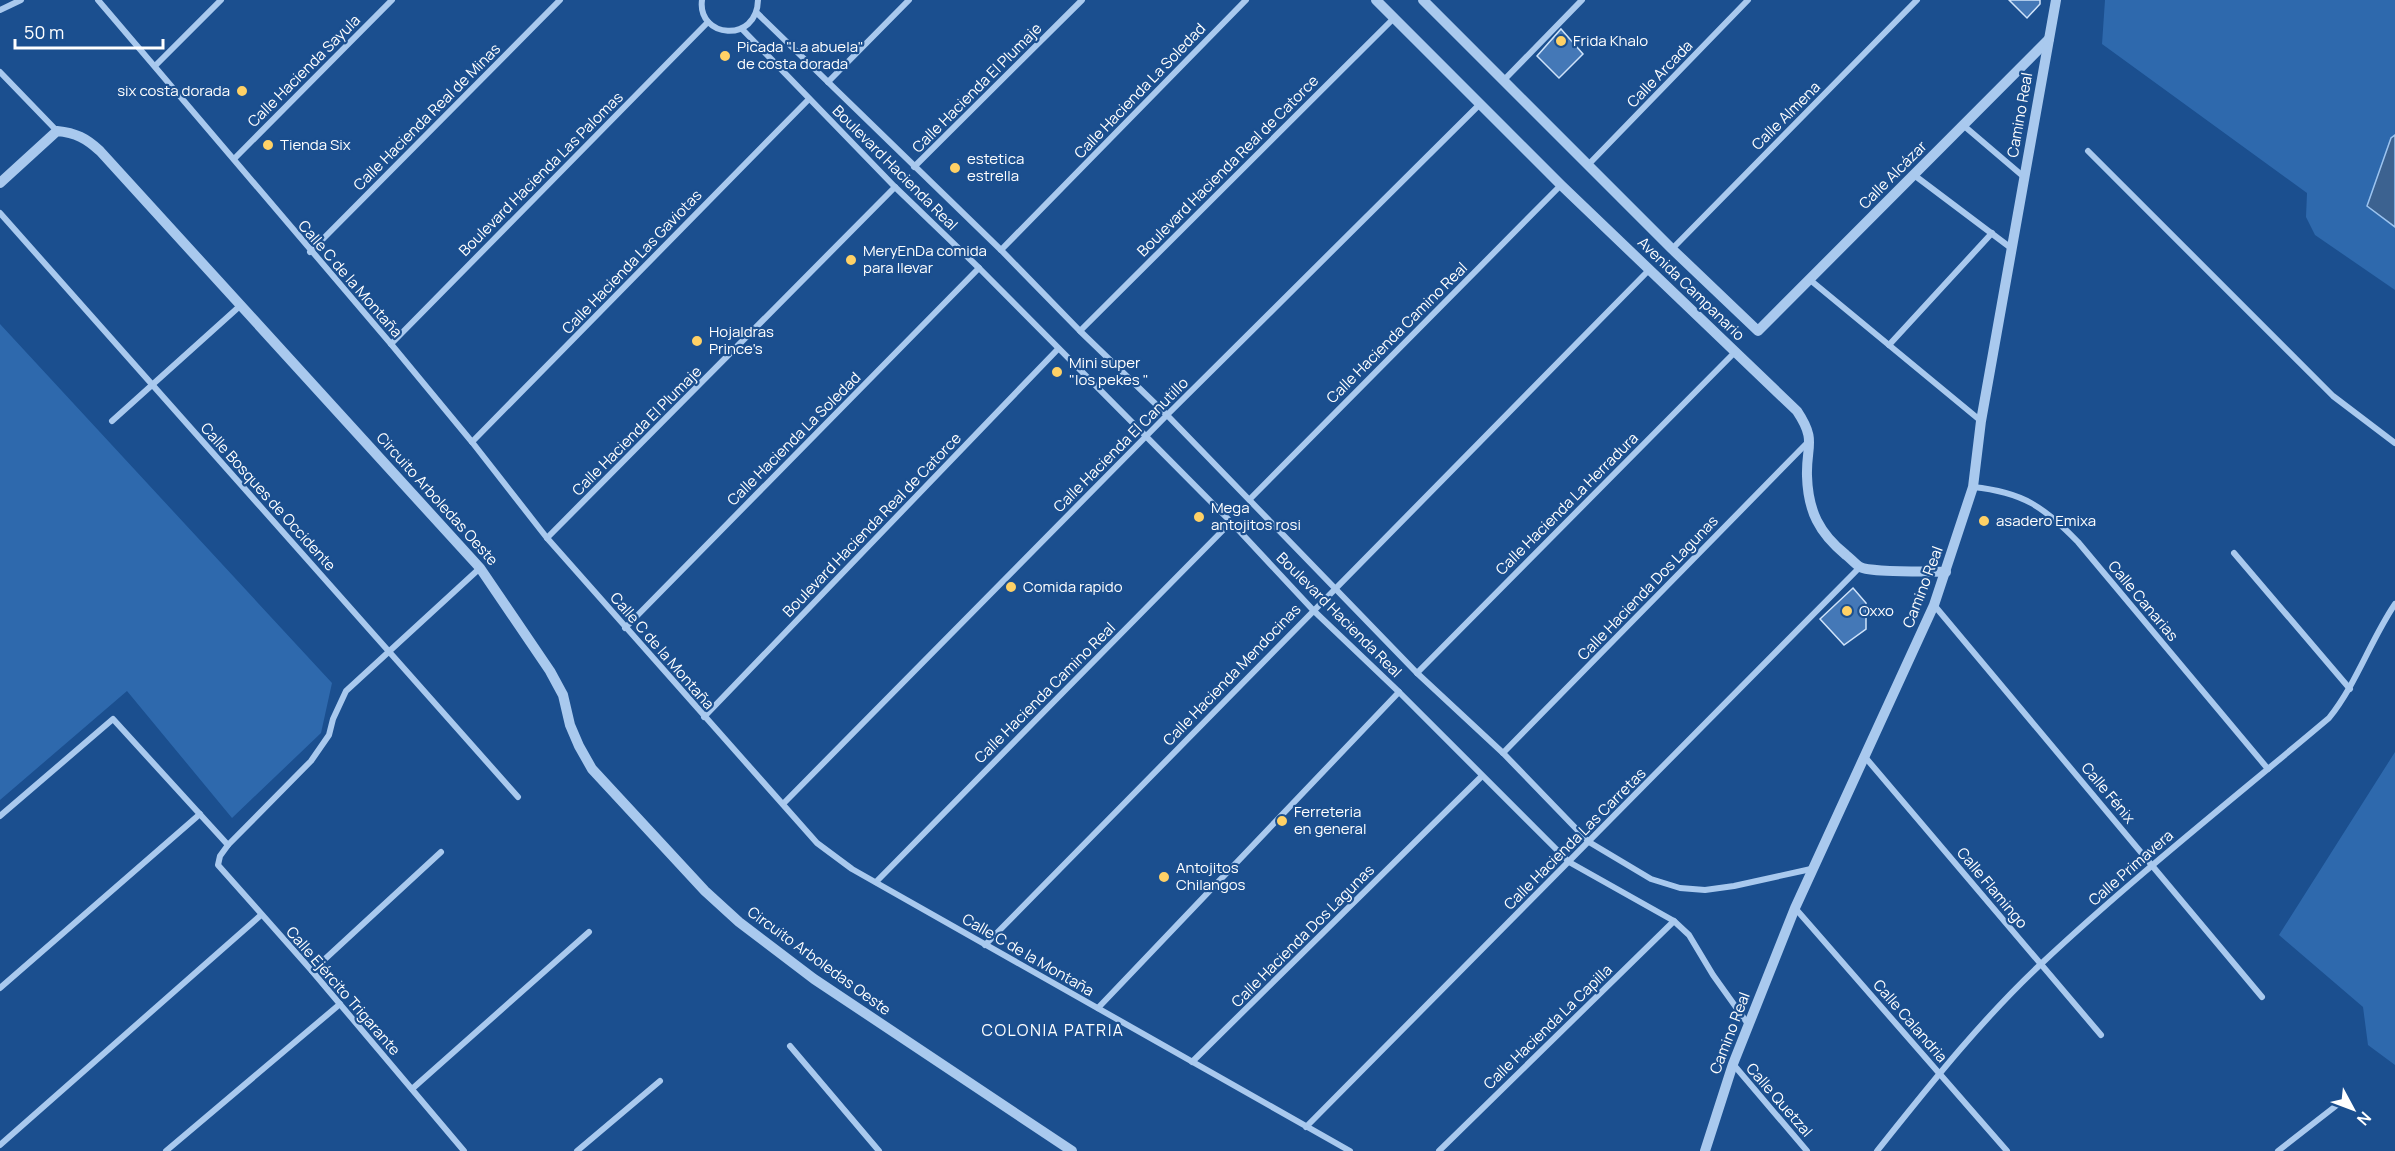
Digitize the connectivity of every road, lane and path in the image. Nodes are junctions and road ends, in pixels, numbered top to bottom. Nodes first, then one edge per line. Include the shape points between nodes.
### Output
1 (21, 0) edge
2 (98, 0) edge
3 (221, 0) edge
4 (392, 0) edge
5 (560, 0) edge
6 (702, 0) edge
7 (758, 0) edge
8 (909, 0) edge
9 (1082, 0) edge
10 (1246, 0) edge
11 (1376, 0) edge
12 (1422, 0) edge
13 (1582, 0) edge
14 (1748, 0) edge
15 (1917, 0) edge
16 (2056, 0) edge
17 (0, 10) edge
18 (757, 13) junction
19 (1394, 18) junction
20 (708, 22) junction
21 (742, 29) junction
22 (2049, 39) junction
23 (155, 66) junction
24 (0, 72) edge
25 (1503, 81) junction
26 (828, 82) junction
27 (809, 99) junction
28 (1480, 104) junction
29 (1963, 125) junction
30 (57, 131) junction
31 (2088, 152) dead end
32 (234, 159) junction
33 (1588, 165) junction
34 (914, 167) junction
35 (1914, 175) junction
36 (2024, 177) junction
37 (0, 183) edge
38 (1561, 184) junction
39 (895, 187) junction
40 (0, 213) edge
41 (1992, 233) junction
42 (2011, 248) junction
43 (1672, 249) junction
44 (1001, 250) junction
45 (310, 252) junction
46 (979, 268) junction
47 (1649, 270) junction
48 (1809, 279) junction
49 (241, 305) junction
50 (1080, 331) junction
51 (1758, 331) joint
52 (391, 344) junction
53 (1889, 345) junction
54 (1058, 349) junction
55 (1734, 352) junction
56 (152, 385) junction
57 (1167, 415) junction
58 (112, 421) dead end
59 (1981, 421) junction
60 (1146, 436) junction
61 (1811, 439) junction
62 (472, 442) junction
63 (2395, 443) edge
64 (1973, 488) junction
65 (1251, 498) junction
66 (1230, 522) junction
67 (547, 538) junction
68 (2234, 553) dead end
69 (1860, 567) junction
70 (480, 568) junction
71 (1947, 572) junction
72 (1335, 588) junction
73 (2395, 604) edge
74 (1934, 605) junction
75 (1313, 610) junction
76 (625, 627) junction
77 (388, 651) junction
78 (1418, 673) junction
79 (2350, 688) junction
80 (1399, 692) junction
81 (704, 717) junction
82 (1503, 753) junction
83 (1865, 757) junction
84 (2268, 769) junction
85 (1482, 776) junction
86 (518, 797) dead end
87 (783, 804) junction
88 (200, 814) junction
89 (0, 816) edge
90 (1588, 842) junction
91 (228, 845) junction
92 (441, 852) dead end
93 (1569, 862) junction
94 (2152, 865) junction
95 (1811, 869) junction
96 (876, 882) junction
97 (1795, 908) junction
98 (261, 915) junction
99 (1674, 921) junction
100 (588, 932) dead end
101 (985, 945) junction
102 (2041, 964) junction
103 (312, 971) junction
104 (0, 988) edge
105 (2262, 997) dead end
106 (340, 1004) junction
107 (1098, 1008) junction
108 (1748, 1024) junction
109 (2101, 1035) dead end
110 (790, 1046) dead end
111 (1192, 1062) junction
112 (1733, 1064) junction
113 (1939, 1072) junction
114 (660, 1081) dead end
115 (412, 1089) junction
116 (2346, 1098) dead end
117 (1306, 1127) junction
118 (0, 1145) edge
119 (166, 1151) edge
120 (464, 1151) edge
121 (577, 1151) edge
122 (879, 1151) edge
123 (1072, 1151) edge
124 (1350, 1151) edge
125 (1439, 1151) edge
126 (1705, 1151) edge
127 (1807, 1151) edge
128 (1877, 1151) edge
129 (2007, 1151) edge
130 (2278, 1151) edge

1 - 17 street
2 - 23 street, Calle C de la Montaña
3 - 23 street
4 - 32 street, Calle Hacienda Sayula
5 - 45 street, Calle Hacienda Real de Minas
6 - 20 street
7 - 18 street
8 - 26 street
9 - 34 street, Calle Hacienda El Plumaje
10 - 44 street, Calle Hacienda La Soledad
11 - 19 street, Avenida Campanario
12 - 25 street, Avenida Campanario
13 - 25 street
14 - 33 street, Calle Arcada
15 - 43 street, Calle Almena
16 - 22 street, Camino Real
18 - 21 street
18 - 26 street, Boulevard Hacienda Real
19 - 28 street, Avenida Campanario
19 - 50 street, Boulevard Hacienda Real de Catorce
20 - 21 street via 730,32
20 - 52 street, Boulevard Hacienda Las Palomas
21 - 27 street, Boulevard Hacienda Real
22 - 29 street, Calle Alcázar
22 - 36 street, Camino Real
23 - 32 street, Calle C de la Montaña
24 - 30 street
25 - 33 street, Avenida Campanario
26 - 34 street, Boulevard Hacienda Real
27 - 39 street, Boulevard Hacienda Real
27 - 62 street, Calle Hacienda Las Gaviotas
28 - 38 street, Avenida Campanario
28 - 57 street, Calle Hacienda El Canutillo
29 - 35 street, Calle Alcázar
29 - 36 street
30 - 37 street
30 - 49 street, Circuito Arboledas Oeste via 84,137 99,151
31 - 63 street via 2333,396
32 - 45 street, Calle C de la Montaña
33 - 43 street, Avenida Campanario
34 - 44 street, Boulevard Hacienda Real
35 - 41 street
35 - 48 street, Calle Alcázar
36 - 42 street, Camino Real
38 - 47 street, Avenida Campanario
38 - 65 street, Calle Hacienda Camino Real
39 - 46 street, Boulevard Hacienda Real
39 - 67 street, Calle Hacienda El Plumaje
40 - 56 street, Calle Bosques de Occidente
41 - 42 street
41 - 53 street
42 - 59 street, Camino Real
43 - 51 street, Avenida Campanario
44 - 50 street, Boulevard Hacienda Real
45 - 52 street, Calle C de la Montaña
46 - 54 street, Boulevard Hacienda Real
46 - 76 street, Calle Hacienda La Soledad
47 - 55 street, Avenida Campanario
47 - 72 street, Calle Hacienda Mendocinas
48 - 51 street, Calle Alcázar
48 - 53 street
49 - 56 street
49 - 70 street, Circuito Arboledas Oeste
50 - 57 street, Boulevard Hacienda Real
52 - 62 street, Calle C de la Montaña
53 - 59 street
54 - 60 street, Boulevard Hacienda Real
54 - 81 street, Boulevard Hacienda Real de Catorce
55 - 61 street, Avenida Campanario via 1797,411
55 - 78 street, Calle Hacienda La Herradura
56 - 58 street
56 - 77 street, Calle Bosques de Occidente
57 - 60 street, Calle Hacienda El Canutillo
57 - 65 street, Boulevard Hacienda Real
59 - 64 street, Camino Real
60 - 66 street, Boulevard Hacienda Real
60 - 87 street, Calle Hacienda El Canutillo
61 - 69 street via 1807,471 1814,518 1824,534
61 - 82 street, Calle Hacienda Dos Lagunas
62 - 67 street, Calle C de la Montaña
64 - 71 street, Camino Real
64 - 84 street, Calle Canarias via 2008,492 2040,507 2058,521
65 - 72 street, Boulevard Hacienda Real
66 - 75 street, Boulevard Hacienda Real
66 - 96 street, Calle Hacienda Camino Real
67 - 76 street, Calle C de la Montaña
68 - 79 street
69 - 71 street
69 - 90 street, Calle Hacienda Las Carretas
70 - 77 street
70 - 123 street, Circuito Arboledas Oeste via 550,671 563,696 579,746 592,768 705,891 738,922 814,979
71 - 74 street, Camino Real
72 - 75 street, Calle Hacienda Mendocinas
72 - 78 street, Boulevard Hacienda Real
73 - 79 street, Calle Primavera
74 - 83 street, Camino Real
74 - 94 street, Calle Fénix
75 - 80 street, Boulevard Hacienda Real
75 - 101 street, Calle Hacienda Mendocinas
76 - 81 street, Calle C de la Montaña
77 - 86 street, Calle Bosques de Occidente
77 - 91 street via 346,691 328,735 311,761
78 - 82 street, Boulevard Hacienda Real
79 - 84 street, Calle Primavera via 2329,718
80 - 85 street, Boulevard Hacienda Real
80 - 107 street
81 - 87 street, Calle C de la Montaña
82 - 90 street, Boulevard Hacienda Real
83 - 95 street, Camino Real
83 - 102 street, Calle Flamingo
84 - 94 street, Calle Primavera
85 - 93 street, Boulevard Hacienda Real
85 - 111 street, Calle Hacienda Dos Lagunas
87 - 96 street, Calle C de la Montaña via 817,843
88 - 89 street via 113,718
88 - 91 street
88 - 104 street
90 - 93 street, Calle Hacienda Las Carretas
90 - 95 street, Boulevard Hacienda Real via 1651,879 1680,888 1734,886
91 - 98 street, Calle Ejército Trigarante via 218,865
92 - 103 street
93 - 99 street, Boulevard Hacienda Real
93 - 117 street, Calle Hacienda Las Carretas
94 - 102 street, Calle Primavera
94 - 105 street, Calle Fénix
95 - 97 street, Camino Real
96 - 101 street, Calle C de la Montaña
97 - 108 street, Camino Real
97 - 113 street, Calle Calandria
98 - 103 street, Calle Ejército Trigarante
98 - 118 street
99 - 108 street, Boulevard Hacienda Real via 1689,935
99 - 125 street, Calle Hacienda La Capilla
100 - 115 street
101 - 107 street, Calle C de la Montaña
102 - 109 street, Calle Flamingo
102 - 113 street, Calle Primavera
103 - 106 street, Calle Ejército Trigarante
106 - 115 street, Calle Ejército Trigarante
106 - 119 street
107 - 111 street, Calle C de la Montaña
108 - 112 street, Camino Real
110 - 122 street
111 - 117 street, Calle C de la Montaña
112 - 126 street, Camino Real
112 - 127 street, Calle Quetzal
113 - 128 street, Calle Primavera
113 - 129 street, Calle Calandria
114 - 121 street
115 - 120 street, Calle Ejército Trigarante
116 - 130 street
117 - 124 street, Calle C de la Montaña

